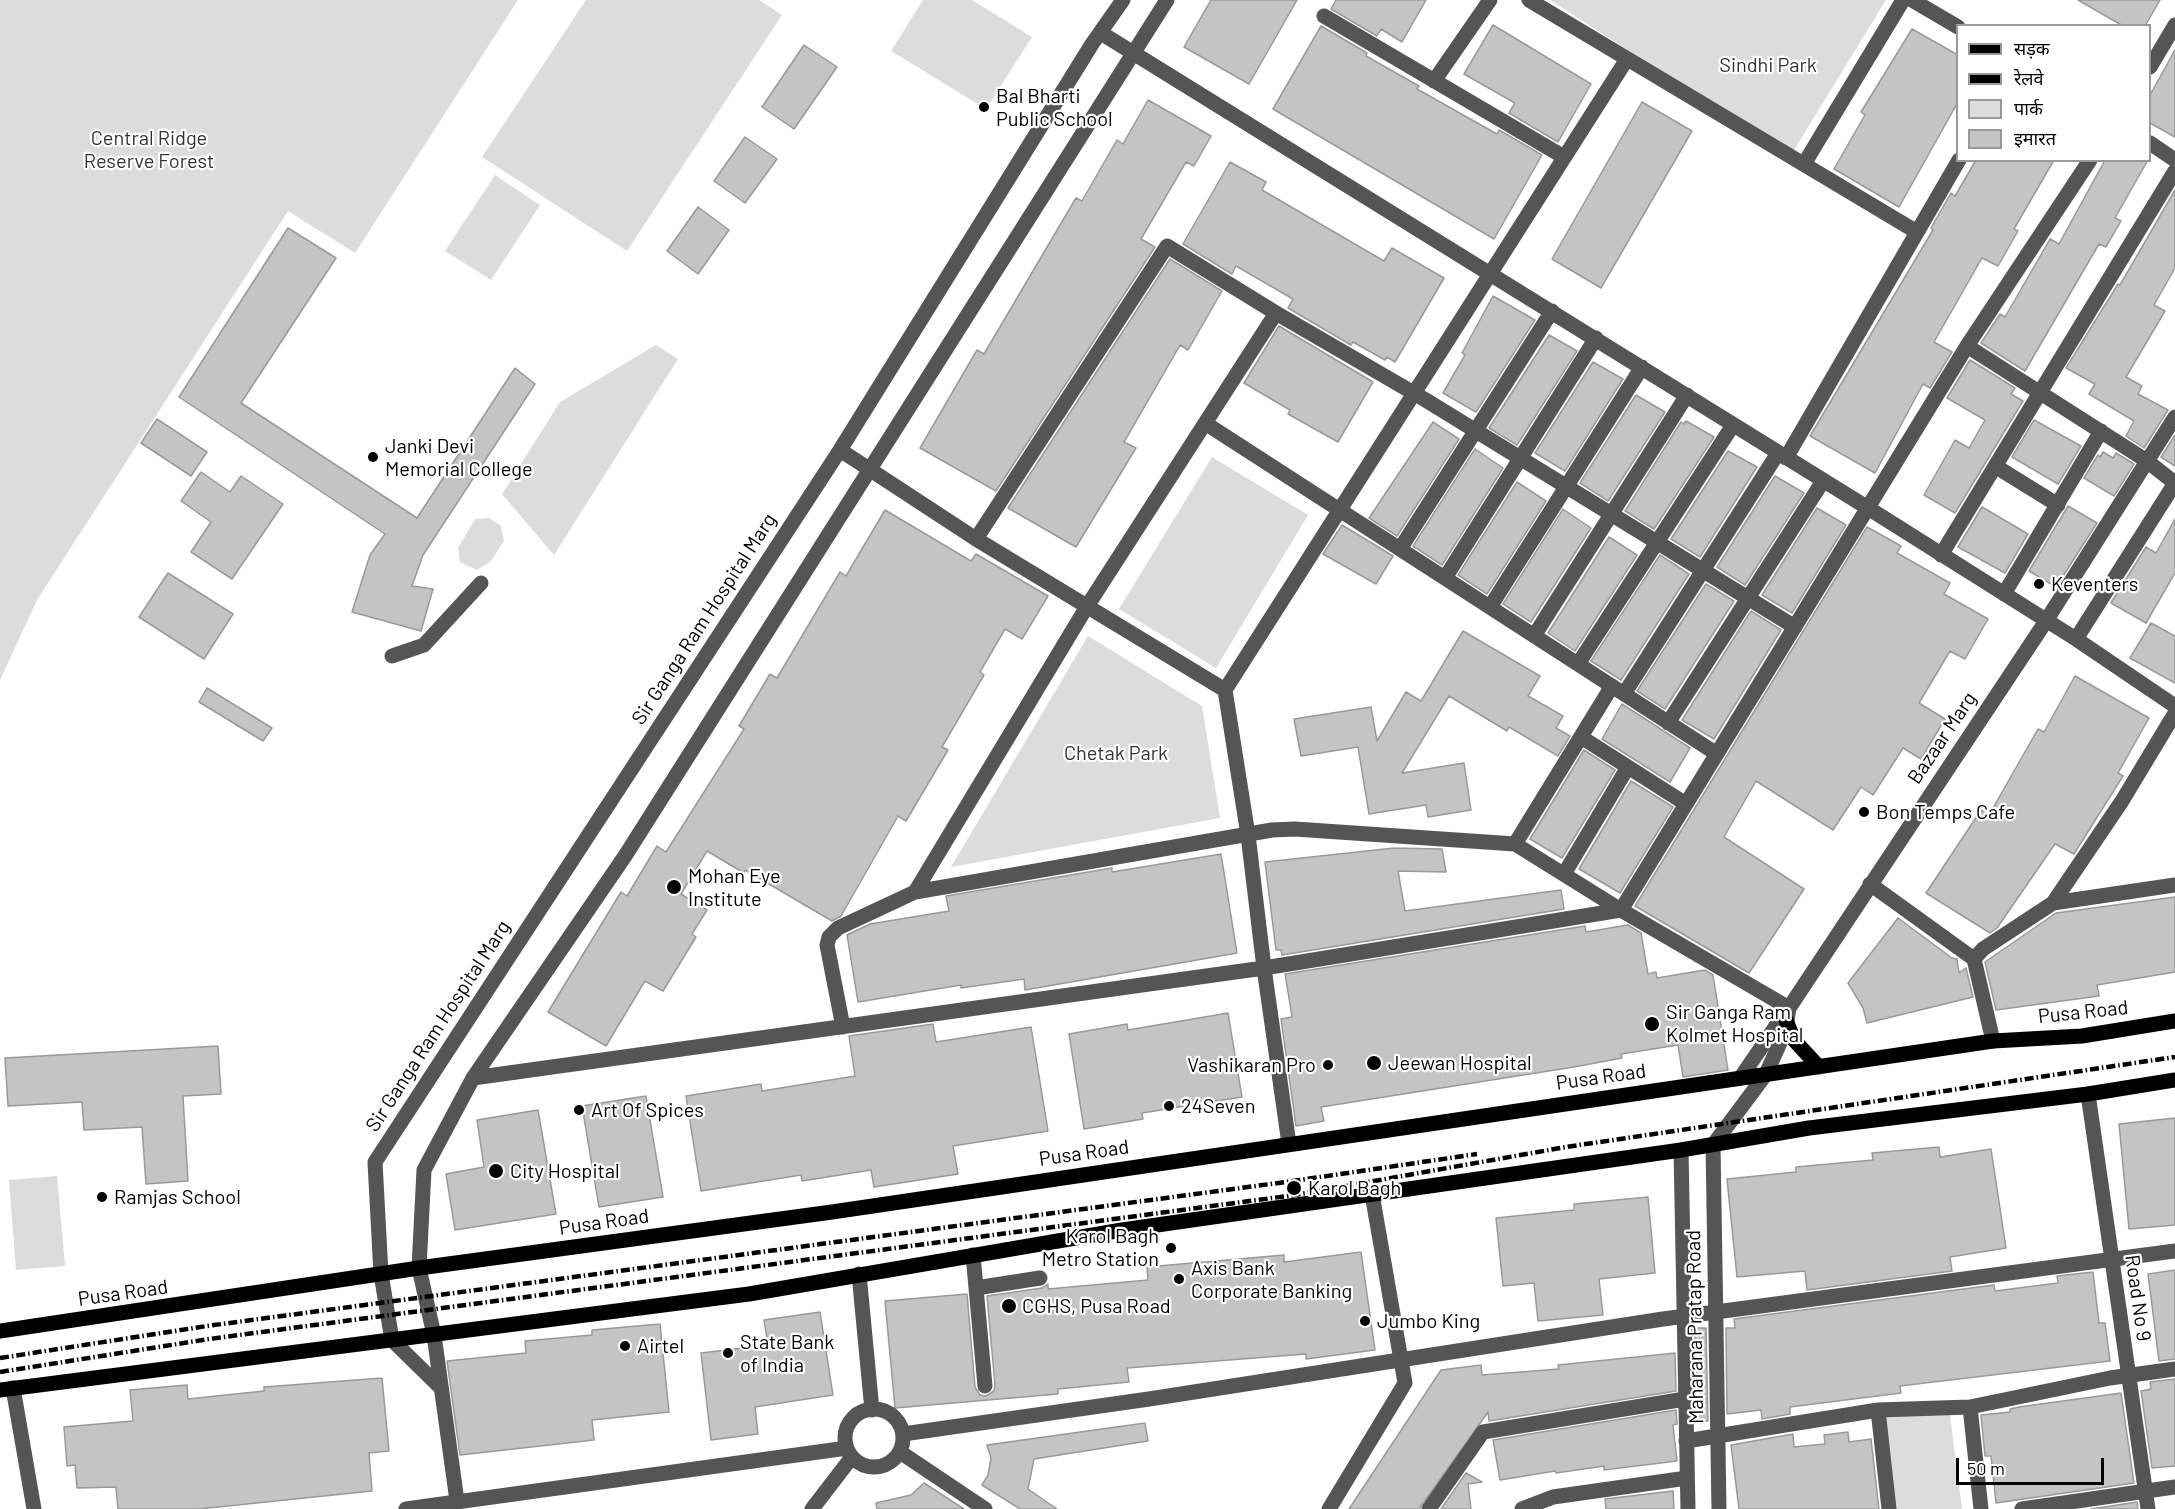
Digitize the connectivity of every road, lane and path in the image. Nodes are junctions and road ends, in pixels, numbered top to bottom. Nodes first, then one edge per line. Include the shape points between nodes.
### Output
1 (1123, 0) edge
2 (1167, 0) edge
3 (1490, 0) edge
4 (1529, 0) edge
5 (1903, 0) edge
6 (1912, 0) edge
7 (1324, 16) dead end
8 (2175, 25) edge
9 (1956, 26) edge
10 (1101, 33) junction
11 (1131, 54) junction
12 (1627, 59) junction
13 (2151, 65) edge
14 (1434, 81) junction
15 (2151, 144) edge
16 (1564, 157) junction
17 (2175, 160) edge
18 (1958, 162) edge
19 (2089, 162) edge
20 (1804, 164) junction
21 (2175, 171) edge
22 (1917, 232) junction
23 (1491, 273) junction
24 (1552, 311) junction
25 (1276, 313) junction
26 (1596, 338) junction
27 (1967, 346) junction
28 (1642, 368) junction
29 (2039, 392) junction
30 (1415, 394) junction
31 (1687, 395) junction
32 (2175, 417) edge
33 (1205, 423) junction
34 (1733, 425) junction
35 (1476, 431) junction
36 (2102, 431) junction
37 (840, 450) junction
38 (1782, 456) junction
39 (1520, 458) junction
40 (2147, 460) junction
41 (1995, 466) junction
42 (870, 470) junction
43 (1823, 481) junction
44 (2175, 483) edge
45 (1567, 487) junction
46 (2058, 505) junction
47 (1868, 508) junction
48 (1340, 510) junction
49 (1611, 514) junction
50 (976, 539) junction
51 (1657, 542) junction
52 (1400, 549) junction
53 (1941, 555) junction
54 (1703, 570) junction
55 (1444, 578) junction
56 (481, 583) dead end
57 (2004, 594) junction
58 (1748, 598) junction
59 (1086, 608) junction
60 (1490, 608) junction
61 (2046, 621) junction
62 (1795, 627) junction
63 (1534, 636) junction
64 (2076, 639) junction
65 (392, 656) dead end
66 (1578, 664) junction
67 (1225, 690) junction
68 (1618, 690) junction
69 (2175, 706) edge
70 (2175, 713) edge
71 (1668, 723) junction
72 (1581, 737) junction
73 (1717, 754) junction
74 (1628, 767) junction
75 (1686, 804) junction
76 (1248, 835) junction
77 (1515, 844) junction
78 (1564, 874) junction
79 (1870, 884) junction
80 (2175, 885) edge
81 (915, 892) junction
82 (2053, 903) junction
83 (1621, 910) junction
84 (1974, 959) junction
85 (1264, 968) junction
86 (1787, 1014) junction
87 (2175, 1021) edge
88 (843, 1027) junction
89 (1993, 1041) junction
90 (1819, 1067) junction
91 (1766, 1074) junction
92 (1741, 1077) junction
93 (473, 1078) junction
94 (2175, 1080) edge
95 (2088, 1094) junction
96 (1289, 1144) junction
97 (1713, 1145) junction
98 (1681, 1150) junction
99 (1372, 1194) junction
100 (2175, 1251) edge
101 (973, 1255) junction
102 (2112, 1261) junction
103 (419, 1268) junction
104 (381, 1274) junction
105 (859, 1274) junction
106 (1040, 1278) dead end
107 (976, 1288) junction
108 (1716, 1313) junction
109 (1684, 1317) junction
110 (0, 1331) edge
111 (434, 1335) junction
112 (392, 1340) junction
113 (1401, 1360) junction
114 (2175, 1369) edge
115 (2128, 1376) junction
116 (985, 1386) dead end
117 (441, 1388) junction
118 (7, 1389) edge
119 (1685, 1399) junction
120 (1970, 1407) junction
121 (872, 1410) junction
122 (1878, 1410) junction
123 (903, 1434) junction
124 (1717, 1436) junction
125 (1686, 1441) junction
126 (900, 1452) junction
127 (849, 1453) junction
128 (1687, 1478) junction
129 (2175, 1487) edge
130 (2146, 1491) junction
131 (454, 1505) edge
132 (33, 1509) edge
133 (406, 1509) edge
134 (812, 1509) edge
135 (985, 1509) edge
136 (1329, 1509) edge
137 (1429, 1509) edge
138 (1522, 1509) edge
139 (1688, 1509) edge
140 (1719, 1509) edge
141 (1889, 1509) edge
142 (1981, 1509) edge
143 (2022, 1509) edge
144 (2148, 1509) edge

1 - 10 street, Sir Ganga Ram Hospital Marg
2 - 11 street
3 - 14 street
4 - 12 street
5 - 20 street
6 - 9 street
7 - 14 street
8 - 13 street
10 - 11 street
10 - 37 street, Sir Ganga Ram Hospital Marg
11 - 23 street
11 - 42 street
12 - 16 street
12 - 20 street
14 - 16 street
15 - 17 street
16 - 23 street
18 - 22 street
19 - 27 street
20 - 22 street
21 - 29 street
22 - 38 street
23 - 24 street
23 - 30 street
24 - 26 street
24 - 35 street
25 - 30 street
25 - 33 street
25 - 50 street via 1167,246
26 - 28 street
26 - 39 street
27 - 29 street
27 - 47 street
28 - 31 street
28 - 45 street
29 - 36 street
29 - 41 street
30 - 35 street
30 - 48 street
31 - 34 street
31 - 49 street
32 - 40 street, Bazaar Marg
33 - 48 street
33 - 59 street
34 - 38 street
34 - 51 street
35 - 39 street
35 - 52 street
36 - 40 street
36 - 46 street
37 - 42 street
37 - 104 street, Sir Ganga Ram Hospital Marg via 375,1162
38 - 43 street
38 - 54 street
39 - 45 street
39 - 55 street
40 - 44 street
40 - 61 street, Bazaar Marg
41 - 46 street
41 - 53 street
42 - 50 street
42 - 93 street via 625,856
43 - 47 street
43 - 58 street
44 - 64 street
45 - 49 street
45 - 60 street
46 - 57 street
47 - 53 street
47 - 62 street
48 - 52 street
48 - 67 street
49 - 51 street
49 - 63 street
50 - 59 street
51 - 54 street
51 - 66 street
52 - 55 street
53 - 57 street
54 - 58 street
54 - 68 street
55 - 60 street
56 - 65 street via 424,645
57 - 61 street
58 - 62 street
58 - 71 street
59 - 67 street
59 - 81 street
60 - 63 street
61 - 64 street
61 - 79 street, Bazaar Marg
62 - 73 street
63 - 66 street
64 - 69 street
66 - 68 street
67 - 76 street
68 - 71 street
68 - 72 street
70 - 82 street
71 - 73 street
72 - 74 street
72 - 77 street
73 - 75 street
74 - 75 street
74 - 78 street
75 - 83 street
76 - 77 street via 1295,829
76 - 81 street
76 - 85 street
77 - 78 street
78 - 83 street
79 - 84 street
79 - 86 street, Bazaar Marg
80 - 82 street
81 - 88 street via 838,928 829,937 827,945
82 - 84 street
83 - 85 street
83 - 86 street
84 - 89 street
85 - 88 street
85 - 96 street
86 - 90 main road via 1794,1040
86 - 91 street via 1785,1032
86 - 92 street, Bazaar Marg
87 - 89 main road, Pusa Road via 2082,1036
88 - 93 street
89 - 90 main road, Pusa Road
90 - 91 main road, Pusa Road
91 - 92 main road, Pusa Road
91 - 97 street
92 - 96 main road, Pusa Road
93 - 103 street via 424,1170
94 - 95 main road
95 - 97 main road via 1809,1128
95 - 102 street, Road No 9
96 - 103 main road, Pusa Road
97 - 98 main road
97 - 108 street, Maharana Pratap Road
98 - 99 main road
98 - 109 street, Maharana Pratap Road
99 - 101 main road
99 - 113 street
100 - 102 street
101 - 105 main road
101 - 107 street
102 - 108 street
102 - 115 street, Road No 9
103 - 104 main road, Pusa Road
103 - 111 street
104 - 110 main road, Pusa Road
104 - 112 street, Sir Ganga Ram Hospital Marg
105 - 111 main road via 749,1294
105 - 121 street
106 - 107 street
107 - 116 street
108 - 109 street
108 - 124 street, Maharana Pratap Road
109 - 113 street
109 - 119 street, Maharana Pratap Road
111 - 112 main road
111 - 117 street
112 - 117 street
112 - 118 main road
113 - 123 street
113 - 136 street via 1405,1383
114 - 115 street
115 - 120 street
115 - 130 street, Road No 9
117 - 131 street
118 - 132 street
119 - 125 street, Maharana Pratap Road
119 - 137 street via 1483,1432
120 - 122 street
120 - 142 street
121 - 123 street via 894,1417
121 - 127 street via 851,1421 845,1439
122 - 124 street
122 - 141 street
123 - 126 street
124 - 125 street
124 - 140 street, Maharana Pratap Road
125 - 128 street, Maharana Pratap Road
126 - 127 street via 877,1467 868,1467
126 - 135 street
127 - 131 street
127 - 134 street
128 - 138 street via 1553,1497
128 - 139 street, Maharana Pratap Road
129 - 130 street
130 - 143 street
130 - 144 street, Road No 9
131 - 133 street

